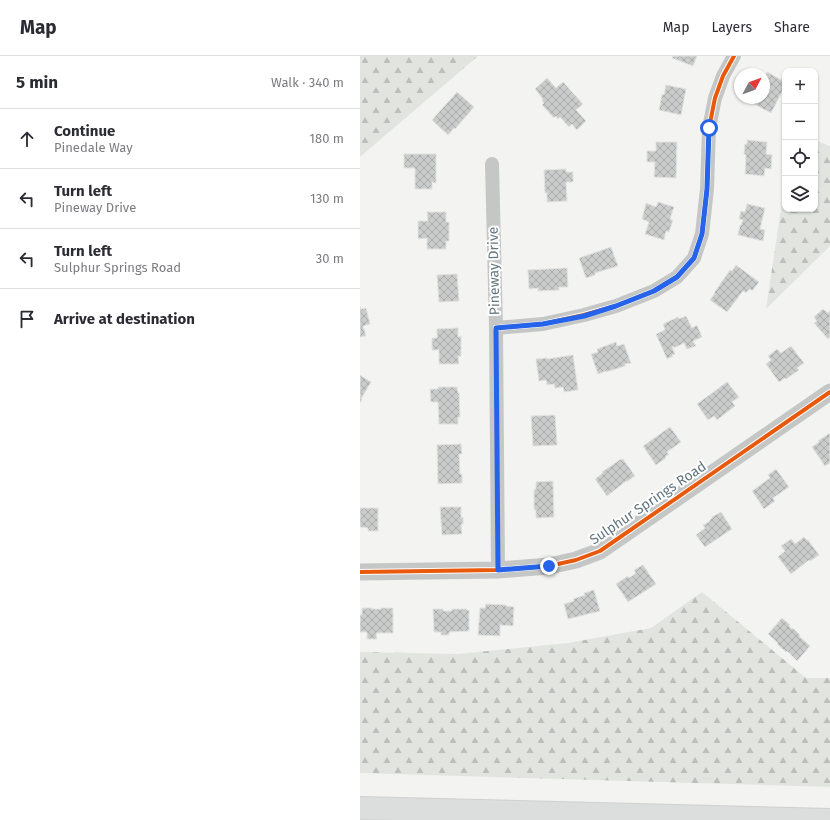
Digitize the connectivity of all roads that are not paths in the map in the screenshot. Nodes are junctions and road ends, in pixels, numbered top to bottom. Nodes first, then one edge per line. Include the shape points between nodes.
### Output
1 (734, 56) edge
2 (492, 164) dead end
3 (496, 328) junction
4 (830, 392) edge
5 (498, 570) junction
6 (360, 572) edge
7 (360, 808) edge
8 (830, 820) edge

1 - 3 street via 716,98 709,128 707,189 702,234 694,258 682,273 654,291 584,316 543,324
2 - 3 street, Pineway Drive
3 - 5 street, Pineway Drive
4 - 5 street, Sulphur Springs Road via 600,551 549,566
5 - 6 street, Sulphur Springs Road
7 - 8 highway

